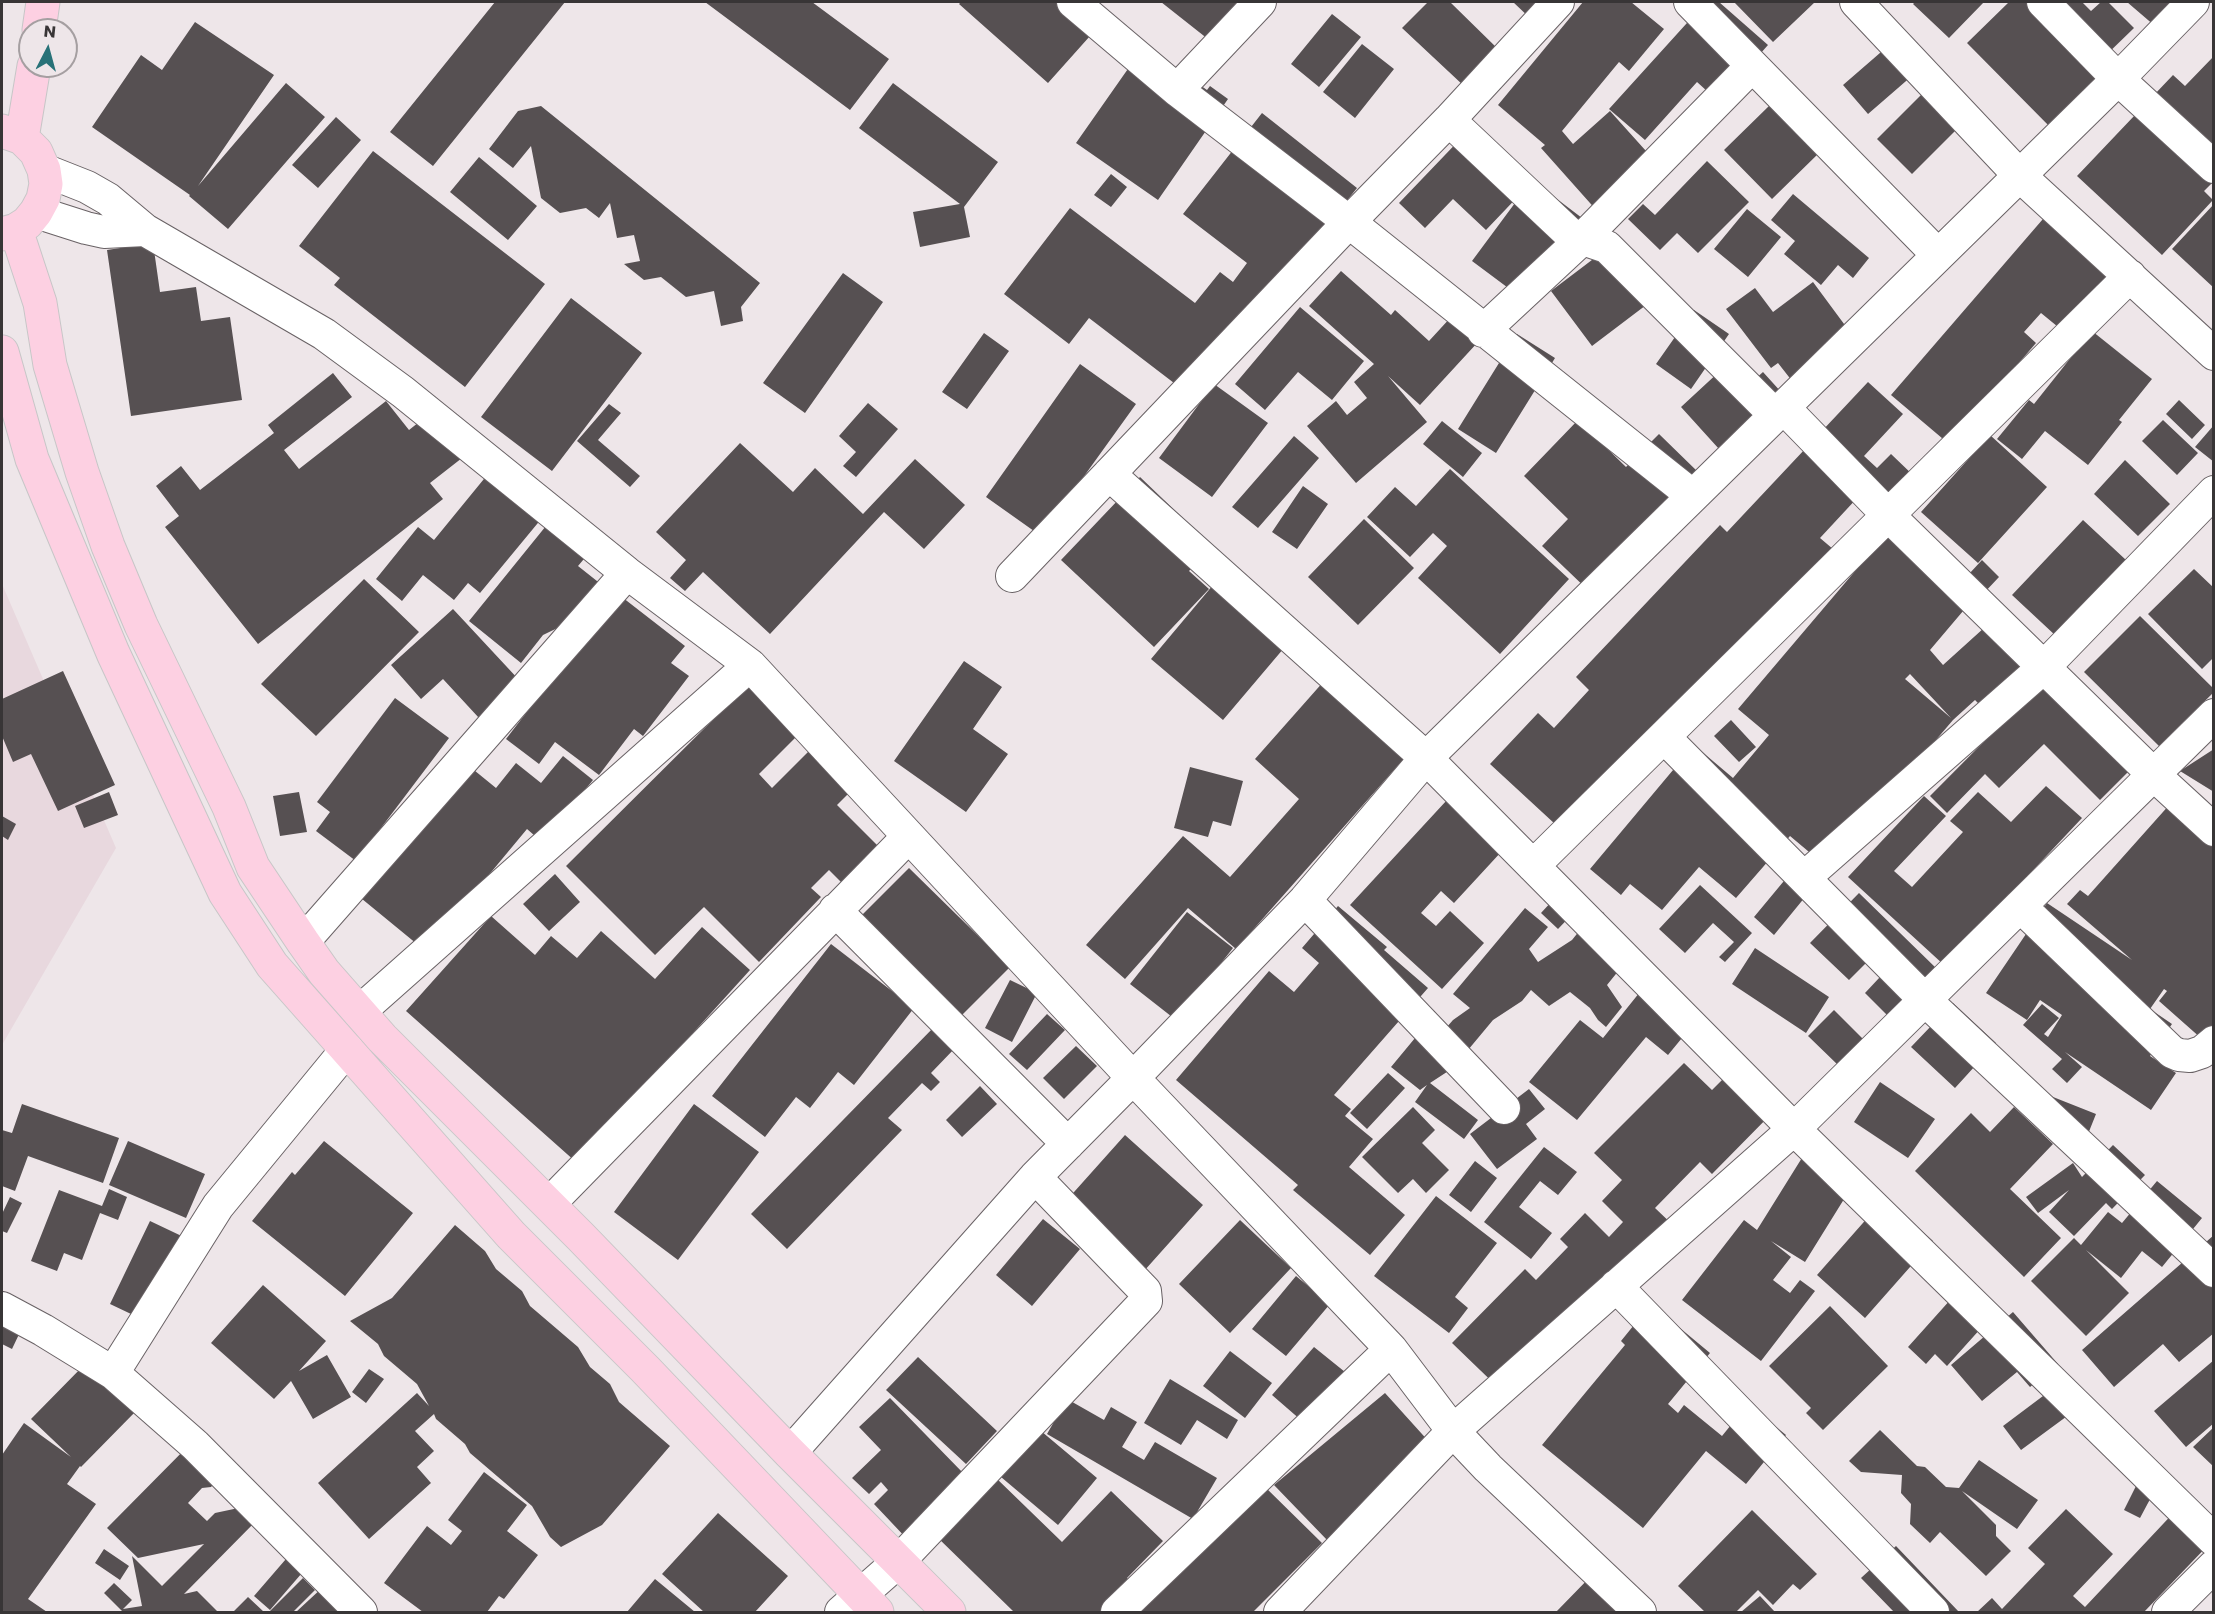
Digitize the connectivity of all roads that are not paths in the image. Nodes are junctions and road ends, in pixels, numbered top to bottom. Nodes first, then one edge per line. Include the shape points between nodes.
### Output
1 (43, 2) edge
2 (1260, 2) edge
3 (1558, 2) edge
4 (1690, 2) edge
5 (1856, 2) edge
6 (2043, 2) edge
7 (2193, 2) edge
8 (1082, 4) edge
9 (41, 18) edge
10 (1752, 66) junction
11 (30, 78) edge
12 (2118, 79) junction
13 (1177, 90) junction
14 (1449, 120) junction
15 (12, 134) edge
16 (2214, 168) edge
17 (44, 170) junction
18 (2019, 174) junction
19 (1349, 222) junction
20 (18, 226) edge
21 (145, 230) junction
22 (1583, 238) junction
23 (1938, 255) junction
24 (2130, 276) junction
25 (1483, 331) junction
26 (2, 352) edge
27 (2214, 354) edge
28 (10, 400) edge
29 (1779, 411) junction
30 (1109, 474) junction
31 (2214, 492) edge
32 (1693, 496) junction
33 (1888, 515) junction
34 (627, 573) junction
35 (1012, 576) dead end
36 (750, 664) junction
37 (2044, 667) junction
38 (2214, 715) edge
39 (1664, 737) junction
40 (1426, 758) junction
41 (2153, 774) junction
42 (2214, 830) edge
43 (908, 837) junction
44 (1533, 866) junction
45 (1804, 878) junction
46 (1305, 900) junction
47 (2020, 906) junction
48 (835, 910) junction
49 (303, 942) junction
50 (1925, 1000) junction
51 (359, 1012) junction
52 (2214, 1042) edge
53 (347, 1049) junction
54 (1134, 1078) junction
55 (1504, 1108) dead end
56 (1794, 1129) junction
57 (1068, 1144) junction
58 (1035, 1177) junction
59 (549, 1204) junction
60 (2214, 1271) edge
61 (1616, 1286) junction
62 (2, 1308) edge
63 (1391, 1349) junction
64 (113, 1373) junction
65 (1453, 1431) junction
66 (790, 1453) junction
67 (2214, 1540) edge
68 (899, 1561) junction
69 (2214, 1566) edge
70 (860, 1607) edge
71 (361, 1612) edge
72 (949, 1612) edge
73 (1117, 1612) edge
74 (1280, 1612) edge
75 (1640, 1612) edge
76 (1933, 1612) edge
77 (2169, 1612) edge

1 - 9 main road
2 - 13 street
3 - 14 street
4 - 10 street
5 - 18 street
6 - 12 street
7 - 12 street
8 - 13 street
10 - 22 street
10 - 23 street
11 - 15 main road
12 - 16 street
12 - 18 street
13 - 19 street
14 - 19 street
14 - 22 street via 1571,236
15 - 17 main road via 36,152
17 - 20 main road via 43,199
17 - 21 street via 108,199
18 - 23 street
18 - 24 street
19 - 25 street
19 - 30 street
20 - 21 street
20 - 49 main road via 40,303 50,365 108,546 253,867
21 - 34 street via 324,334 403,392
22 - 25 street
22 - 29 street via 1607,247
23 - 29 street
24 - 27 street
24 - 33 street
25 - 32 street
26 - 28 main road
28 - 53 main road via 113,653 225,893 272,965
29 - 32 street
29 - 33 street
30 - 35 street
30 - 40 street
31 - 37 street
32 - 40 street
33 - 37 street
33 - 39 street
34 - 36 street
34 - 49 street
36 - 43 street
36 - 51 street
37 - 41 street
37 - 45 street
38 - 41 street
39 - 44 street
39 - 45 street
40 - 44 street
40 - 46 street
41 - 42 street
41 - 47 street
43 - 48 street
43 - 54 street
44 - 56 street
45 - 50 street
46 - 54 street
46 - 55 street
47 - 50 street
47 - 52 street via 2172,1052 2190,1056
48 - 57 street
48 - 59 street
49 - 51 main road
50 - 56 street
50 - 60 street
51 - 59 main road
53 - 64 street via 218,1206
53 - 70 main road via 511,1234 645,1369
54 - 57 street
54 - 63 street
56 - 61 street
56 - 67 street
57 - 58 street
58 - 66 street
58 - 68 street via 1144,1291 1146,1301
59 - 66 main road
61 - 65 street
61 - 76 street
62 - 64 street
63 - 65 street
63 - 73 street
64 - 71 street via 195,1445
65 - 74 street
65 - 75 street
66 - 68 main road
68 - 70 street
68 - 72 main road
69 - 77 street

